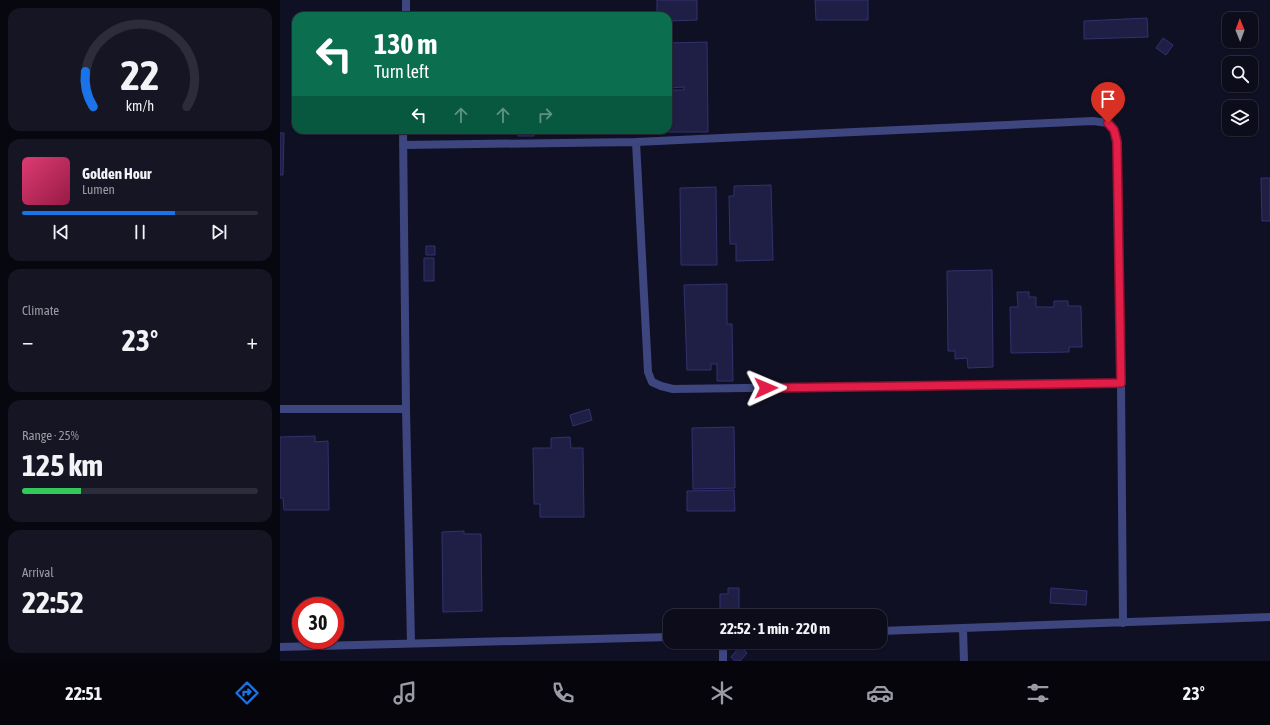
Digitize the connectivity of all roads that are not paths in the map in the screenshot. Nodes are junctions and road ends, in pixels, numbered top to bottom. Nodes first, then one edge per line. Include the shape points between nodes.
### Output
1 (406, 0) edge
2 (406, 12) edge
3 (403, 134) edge
4 (636, 142) junction
5 (402, 145) junction
6 (1121, 383) junction
7 (280, 409) edge
8 (406, 409) junction
9 (1270, 617) edge
10 (1123, 623) junction
11 (963, 629) junction
12 (887, 631) edge
13 (663, 637) edge
14 (411, 643) junction
15 (280, 647) edge
16 (723, 649) edge
17 (723, 661) edge
18 (964, 661) edge

1 - 2 street
3 - 5 street
4 - 5 street
4 - 6 street via 648,372 652,382 660,386 673,389
4 - 6 street via 1108,123 1114,130 1117,142
5 - 8 street
6 - 10 street
7 - 8 street
8 - 14 street
9 - 10 street
10 - 11 street
11 - 12 street
11 - 18 street
13 - 14 street
14 - 15 street
16 - 17 street

